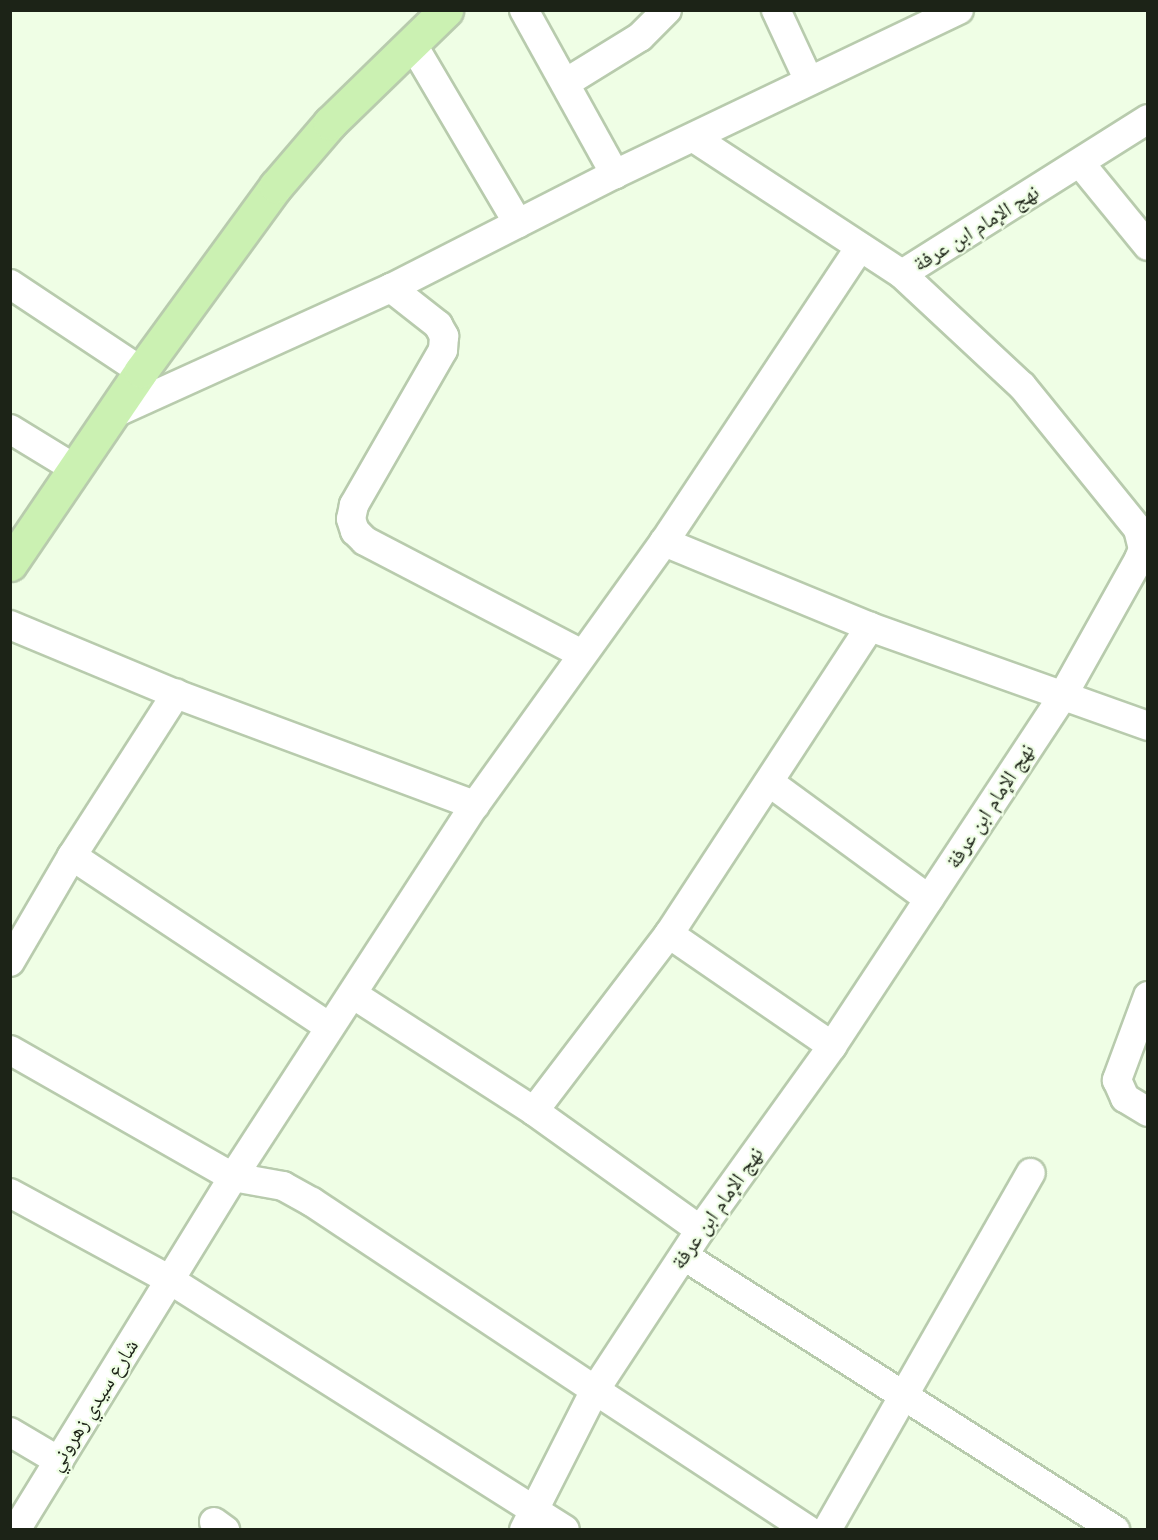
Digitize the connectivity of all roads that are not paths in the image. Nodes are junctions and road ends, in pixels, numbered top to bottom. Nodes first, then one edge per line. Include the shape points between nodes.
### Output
1 (446, 10) edge
2 (524, 10) edge
3 (668, 10) edge
4 (687, 10) edge
5 (776, 10) edge
6 (959, 10) edge
7 (925, 18) edge
8 (640, 37) junction
9 (413, 45) junction
10 (809, 81) junction
11 (567, 82) junction
12 (1148, 119) edge
13 (694, 138) junction
14 (1080, 163) junction
15 (615, 174) junction
16 (518, 222) junction
17 (1148, 246) edge
18 (860, 247) junction
19 (902, 274) junction
20 (10, 284) edge
21 (391, 288) junction
22 (141, 371) junction
23 (113, 414) junction
24 (10, 429) edge
25 (74, 468) junction
26 (664, 542) junction
27 (10, 564) edge
28 (10, 625) edge
29 (870, 627) junction
30 (582, 654) junction
31 (176, 694) junction
32 (1062, 697) junction
33 (1148, 726) edge
34 (769, 782) junction
35 (475, 805) junction
36 (72, 856) junction
37 (929, 899) junction
38 (669, 934) junction
39 (10, 962) edge
40 (354, 995) junction
41 (1148, 996) edge
42 (329, 1027) junction
43 (832, 1046) junction
44 (10, 1050) edge
45 (534, 1112) junction
46 (1148, 1112) edge
47 (1031, 1173) dead end
48 (233, 1177) junction
49 (10, 1193) edge
50 (700, 1230) junction
51 (684, 1256) junction
52 (170, 1280) junction
53 (595, 1390) junction
54 (905, 1398) junction
55 (10, 1432) edge
56 (59, 1461) junction
57 (529, 1519) edge
58 (16, 1530) edge
59 (565, 1530) edge
60 (808, 1530) edge
61 (827, 1530) edge
62 (1115, 1530) edge

1 - 9 main road
2 - 11 street
3 - 8 street
4 - 8 street
5 - 10 street
6 - 7 street
7 - 10 street
8 - 11 street
9 - 16 street
9 - 22 main road via 330,123 276,186
10 - 13 street
11 - 15 street
12 - 14 street, نهج الإمام ابن عرفة
13 - 15 street
13 - 18 street
14 - 17 street
14 - 19 street, نهج الإمام ابن عرفة
15 - 16 street
16 - 21 street
18 - 19 street
18 - 26 street, شارع سيدي زهروني
19 - 32 street, نهج الإمام ابن عرفة via 1022,386 1141,538 1139,559
20 - 22 street
21 - 23 street
21 - 30 street via 438,325 444,336 444,350 354,505 351,519 355,531 365,542
22 - 23 main road
23 - 25 main road
24 - 25 street
25 - 27 main road
26 - 29 street
26 - 30 street, شارع سيدي زهروني
28 - 31 street
29 - 32 street
29 - 34 street
30 - 35 street, شارع سيدي زهروني
31 - 35 street
31 - 36 street
32 - 33 street
32 - 37 street, نهج الإمام ابن عرفة
34 - 37 street
34 - 38 street
35 - 40 street, شارع سيدي زهروني
36 - 39 street
36 - 42 street
37 - 43 street, نهج الإمام ابن عرفة
38 - 43 street
38 - 45 street
40 - 42 street, شارع سيدي زهروني
40 - 45 street
41 - 46 street via 1117,1080 1125,1098
42 - 48 street, شارع سيدي زهروني
43 - 50 street, نهج الإمام ابن عرفة
44 - 48 street
45 - 50 street
47 - 54 street
48 - 52 street, شارع سيدي زهروني
48 - 53 street via 283,1186 312,1202
49 - 52 street
50 - 51 street, نهج الإمام ابن عرفة
51 - 53 street, نهج الإمام ابن عرفة
51 - 54 street
52 - 56 street, شارع سيدي زهروني
52 - 57 street
53 - 57 street, نهج الإمام ابن عرفة
53 - 60 street
54 - 61 street
54 - 62 street
55 - 56 street
56 - 58 street, شارع سيدي زهروني
57 - 59 street

